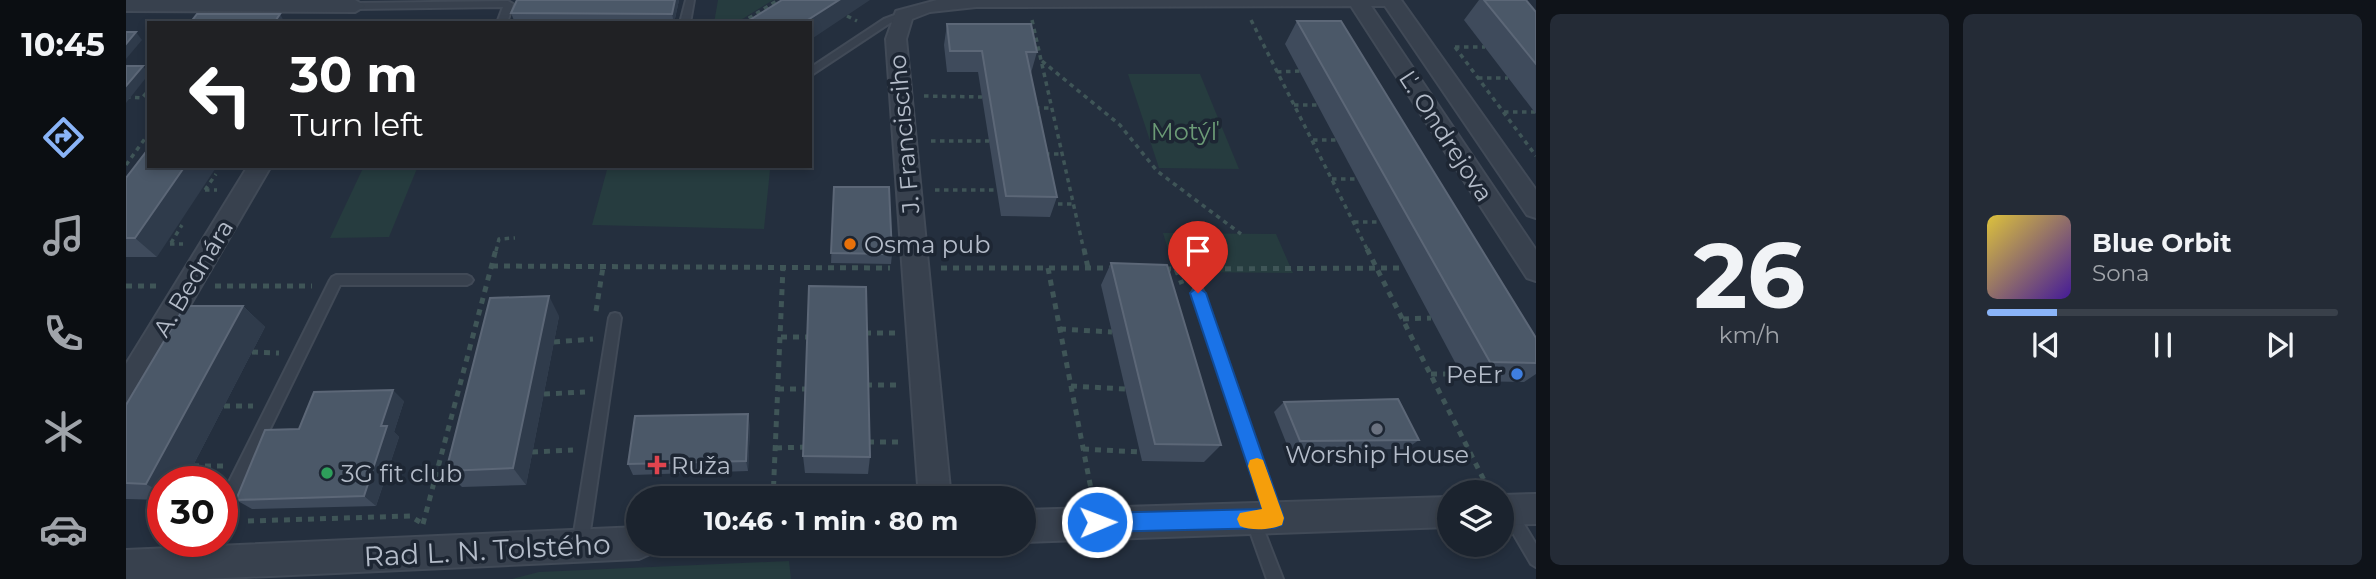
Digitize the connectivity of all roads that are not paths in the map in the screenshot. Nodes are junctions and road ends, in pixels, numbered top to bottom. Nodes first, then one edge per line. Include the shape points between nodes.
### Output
1 (690, 0) edge
2 (1241, 0) edge
3 (1357, 0) edge
4 (1391, 0) edge
5 (1028, 1) edge
6 (126, 5) edge
7 (351, 14) edge
8 (902, 15) junction
9 (503, 21) edge
10 (685, 21) edge
11 (812, 72) edge
12 (259, 168) edge
13 (1536, 209) edge
14 (1536, 271) edge
15 (467, 280) dead end
16 (1198, 293) dead end
17 (615, 318) road end
18 (126, 389) edge
19 (238, 481) edge
20 (934, 486) edge
21 (1437, 512) edge
22 (1514, 515) edge
23 (1264, 519) junction
24 (1036, 525) edge
25 (626, 543) edge
26 (580, 545) junction
27 (1536, 559) edge
28 (199, 561) edge
29 (126, 566) edge
30 (1275, 579) edge

1 - 10 lane
2 - 3 street
2 - 5 street
3 - 4 street, Ľ. Ondrejova
3 - 14 street, Ľ. Ondrejova
4 - 13 street, Ľ. Ondrejova
5 - 8 street via 967,2
6 - 7 street
7 - 9 lane via 508,4
8 - 11 lane
8 - 20 street, J. Francisciho via 896,39
12 - 18 street, A. Bednára
15 - 19 lane via 337,281
16 - 23 lane
17 - 26 lane
21 - 23 street
22 - 27 lane
23 - 24 street
23 - 30 lane
25 - 26 street, Rad L. N. Tolstého
26 - 28 street, Rad L. N. Tolstého via 419,539
28 - 29 street, Rad L. N. Tolstého

